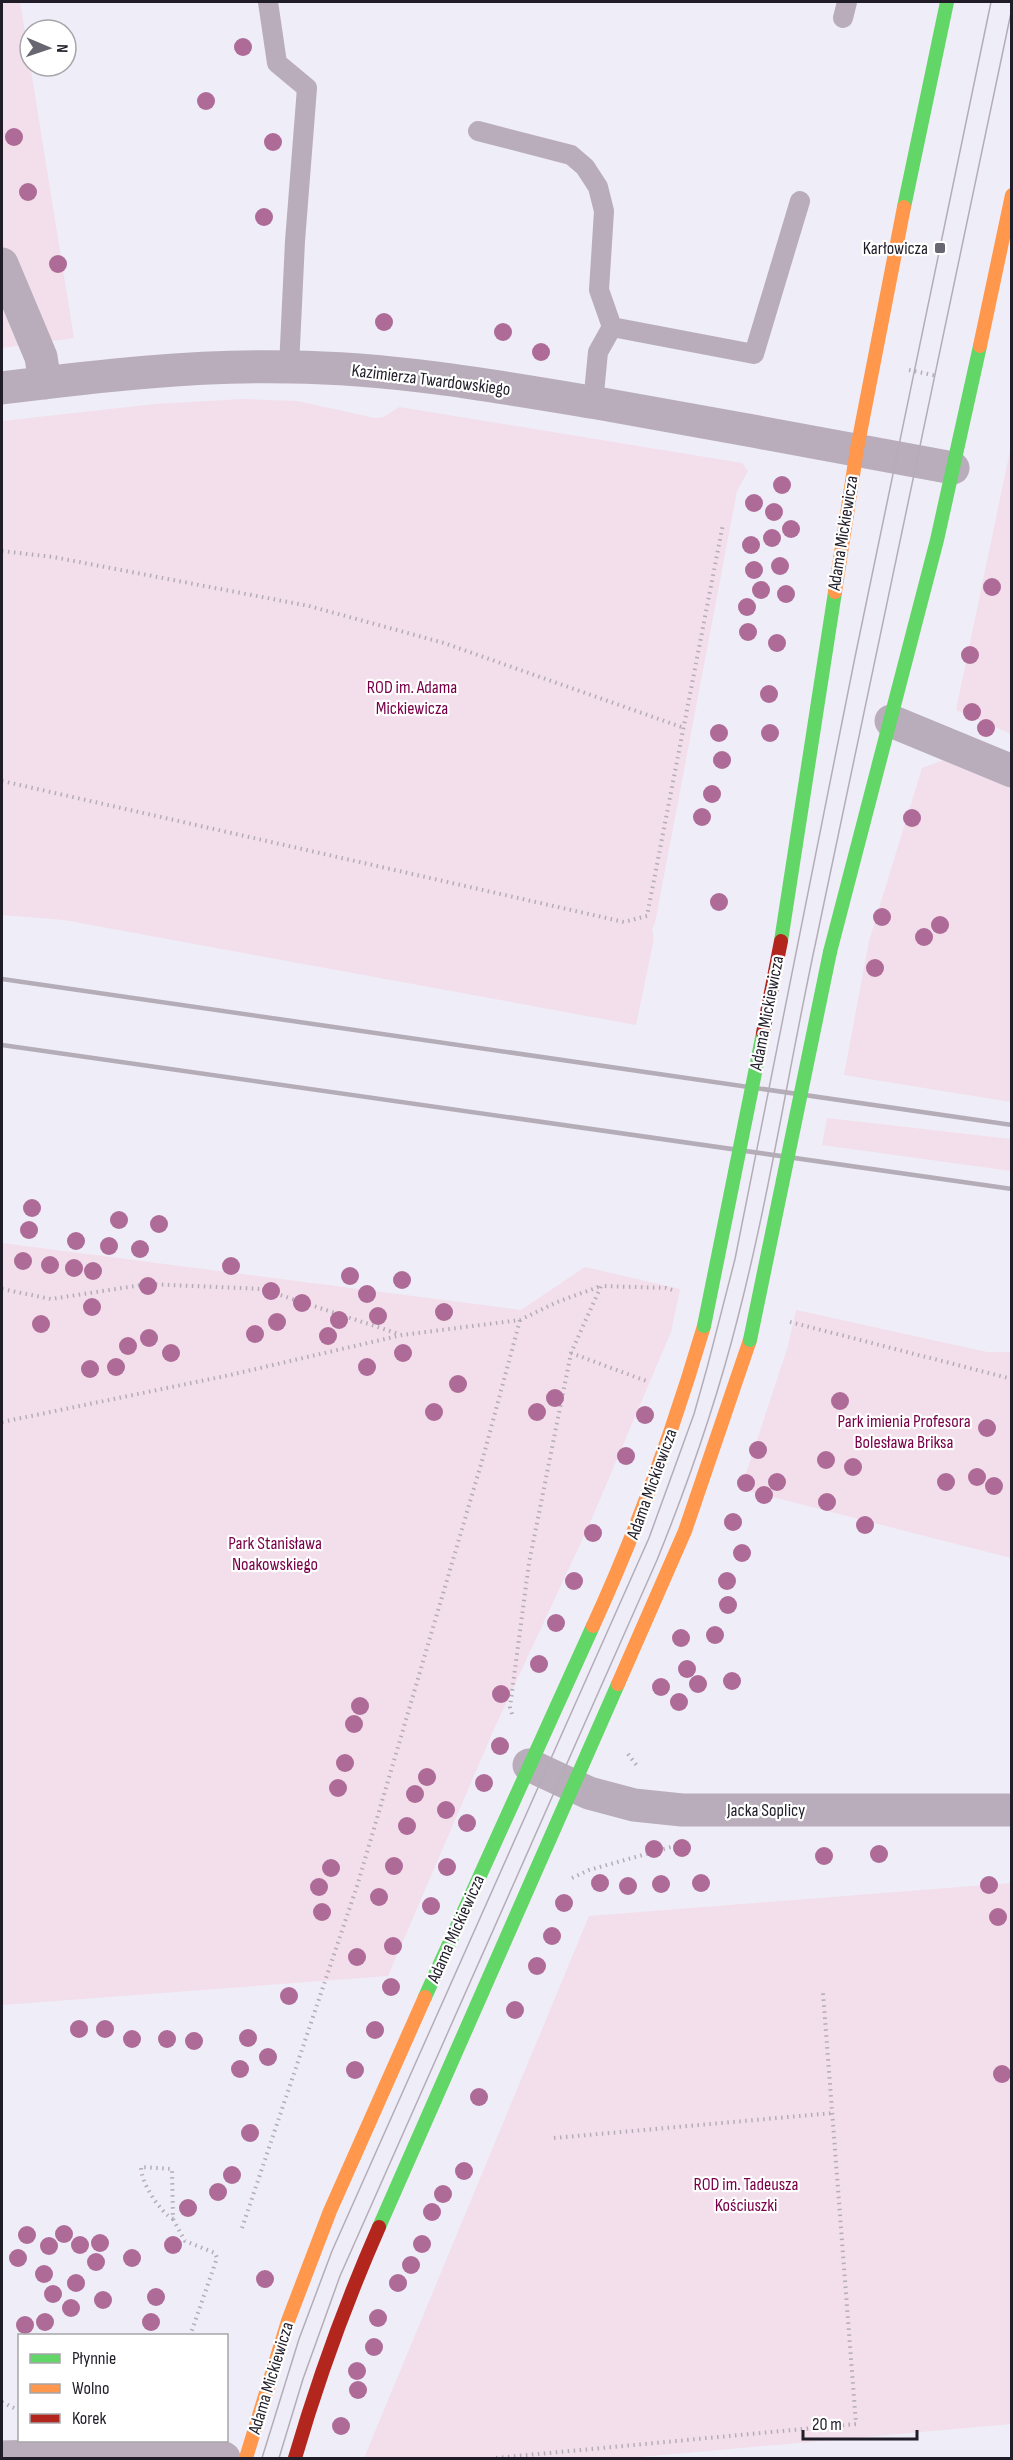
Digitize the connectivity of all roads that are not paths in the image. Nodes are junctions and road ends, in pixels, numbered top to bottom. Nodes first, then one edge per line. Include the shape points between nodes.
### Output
1 (268, 2) edge
2 (947, 2) edge
3 (478, 131) dead end
4 (1011, 195) edge
5 (800, 201) dead end
6 (2, 264) edge
7 (10, 306) edge
8 (612, 327) junction
9 (289, 367) junction
10 (45, 383) junction
11 (2, 388) edge
12 (592, 403) junction
13 (857, 449) junction
14 (953, 468) junction
15 (891, 721) junction
16 (1011, 771) edge
17 (529, 1765) junction
18 (573, 1787) junction
19 (1011, 1810) edge
20 (2, 2457) edge
21 (224, 2458) edge
22 (246, 2458) edge
23 (295, 2458) edge

1 - 9 lane via 277,63 307,88
2 - 13 street, Adama Mickiewicza
3 - 8 lane via 571,155 585,167 598,187 604,211 599,290
4 - 14 street
5 - 8 lane via 754,354
6 - 7 street
7 - 10 street via 41,357
8 - 12 lane via 598,352
9 - 10 street, Kazimierza Twardowskiego via 161,371
9 - 12 street, Kazimierza Twardowskiego via 440,378
10 - 11 street, Kazimierza Twardowskiego
12 - 13 street, Kazimierza Twardowskiego
13 - 14 street, Adama Mickiewicza
13 - 17 street, Adama Mickiewicza, bridge via 781,941 704,1326 644,1511
14 - 15 street
15 - 16 street
15 - 18 street, bridge via 830,952 750,1340 685,1531
17 - 18 street, Jacka Soplicy
17 - 22 street, Adama Mickiewicza via 330,2211 288,2321
18 - 19 street, Jacka Soplicy via 634,1805 682,1810
18 - 23 street via 354,2284
20 - 21 street via 143,2453

